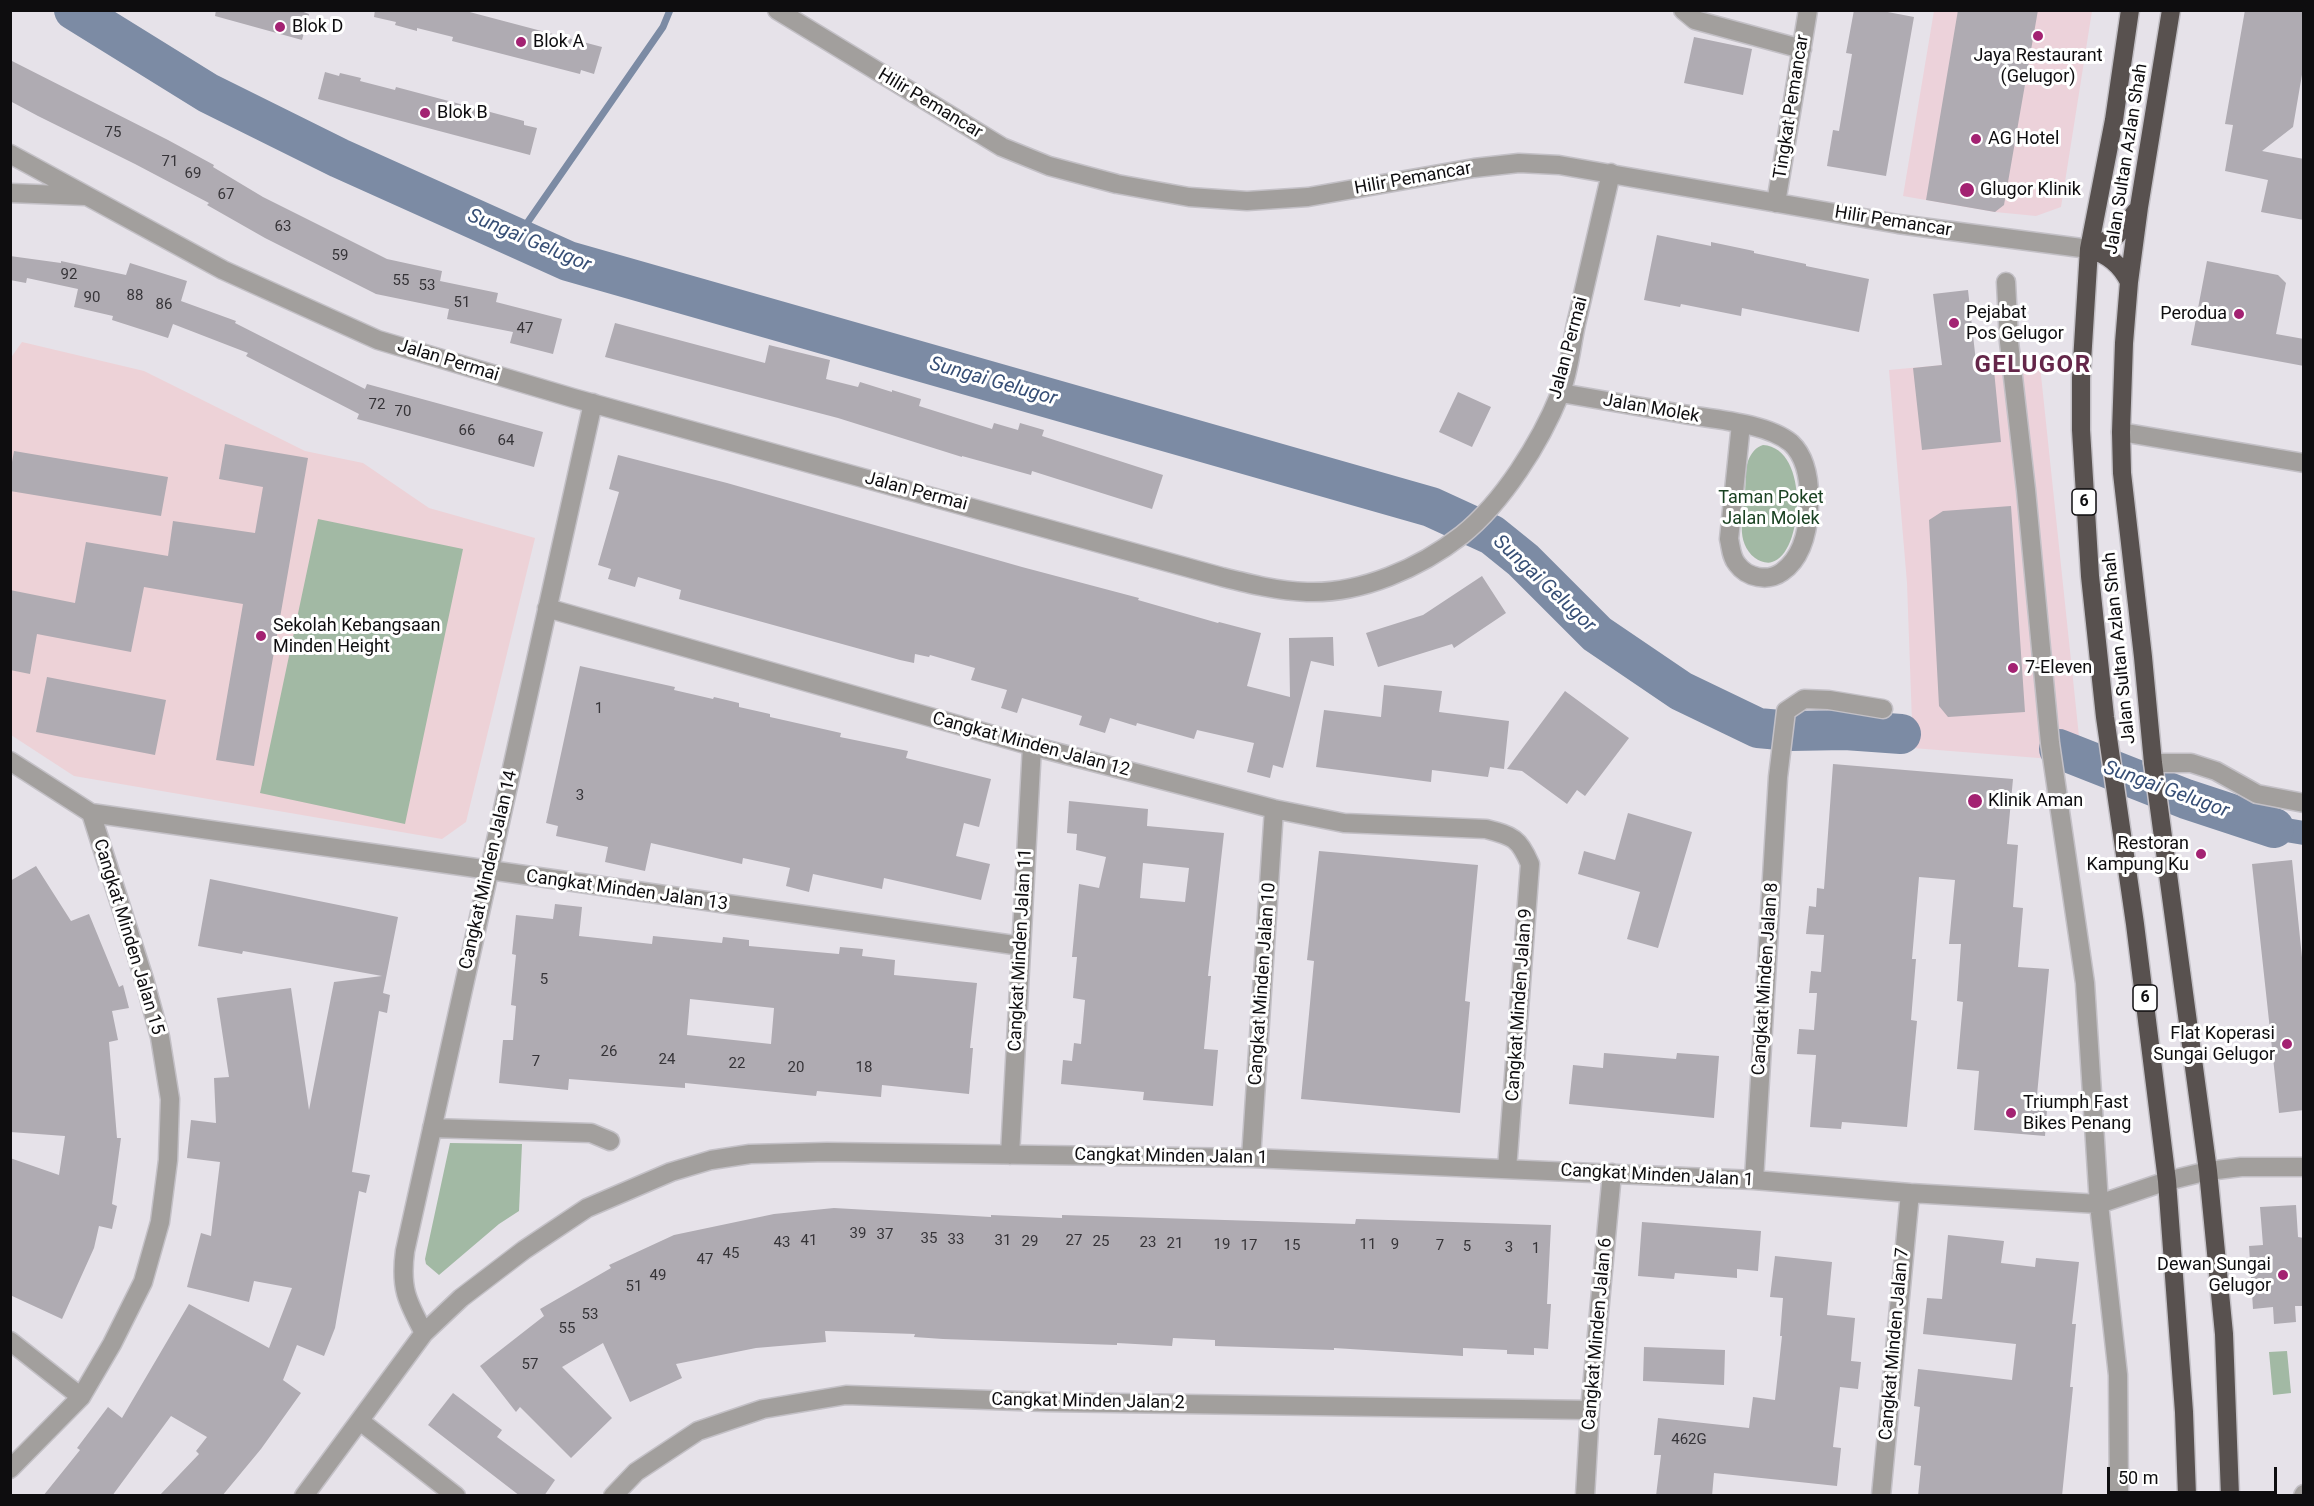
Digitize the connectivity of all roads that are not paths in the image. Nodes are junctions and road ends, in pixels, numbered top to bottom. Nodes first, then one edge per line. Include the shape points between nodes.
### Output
1 (777, 10) edge
2 (1683, 10) edge
3 (1808, 10) edge
4 (2130, 10) edge
5 (2171, 10) edge
6 (1802, 49) junction
7 (10, 154) edge
8 (1611, 173) junction
9 (10, 193) edge
10 (90, 196) junction
11 (1776, 203) junction
12 (2139, 207) junction
13 (2089, 249) junction
14 (2006, 282) dead end
15 (2129, 282) junction
16 (1561, 393) junction
17 (593, 403) junction
18 (1741, 424) junction
19 (2121, 432) junction
20 (2304, 463) edge
21 (548, 608) junction
22 (1883, 709) dead end
23 (1032, 746) junction
24 (10, 761) edge
25 (2153, 764) junction
26 (2304, 803) edge
27 (1274, 809) junction
28 (91, 813) junction
29 (1521, 843) joint
30 (489, 871) junction
31 (1021, 946) junction
32 (432, 1128) junction
33 (610, 1141) dead end
34 (1010, 1155) junction
35 (1251, 1158) junction
36 (2304, 1167) edge
37 (1508, 1169) junction
38 (2208, 1171) junction
39 (1612, 1173) junction
40 (1754, 1180) junction
41 (2168, 1181) junction
42 (1910, 1193) junction
43 (2099, 1204) junction
44 (424, 1333) junction
45 (10, 1341) edge
46 (81, 1396) junction
47 (1590, 1410) junction
48 (360, 1421) junction
49 (10, 1469) edge
50 (304, 1496) edge
51 (456, 1496) edge
52 (613, 1496) edge
53 (1585, 1496) edge
54 (1881, 1496) edge
55 (2119, 1496) edge
56 (2187, 1496) edge
57 (2230, 1496) edge

1 - 8 street, Hilir Pemancar via 1002,147 1049,166 1117,184 1189,197 1247,201 1308,197 1519,163
2 - 6 street via 1695,20
3 - 6 street, Tingkat Pemancar
4 - 13 highway, Jalan Sultan Azlan Shah / 6
5 - 12 highway, Jalan Sultan Azlan Shah / 6
6 - 11 street, Tingkat Pemancar
7 - 10 street, Jalan Permai
8 - 11 street, Hilir Pemancar
8 - 16 street, Jalan Permai
9 - 10 street
10 - 17 street, Jalan Permai via 223,270 378,340
11 - 13 street, Hilir Pemancar via 1898,224
12 - 13 highway via 2117,235
12 - 15 highway, Jalan Sultan Azlan Shah / 6
13 - 15 highway via 2109,258 2125,272
13 - 41 highway, Jalan Sultan Azlan Shah / 6 via 2081,441 2090,576 2105,717
14 - 43 street via 2050,743 2085,983
15 - 19 highway, Jalan Sultan Azlan Shah / 6
16 - 17 street, Jalan Permai via 1530,452 1490,507 1462,535 1413,566 1377,580 1343,589 1308,592 1259,586
16 - 18 street, Jalan Molek
17 - 21 street, Cangkat Minden Jalan 14
18 - 18 street, Jalan Molek via 1729,538 1731,553 1743,571 1768,578 1788,567 1803,544 1808,525 1809,485 1802,459 1791,444 1779,435
19 - 20 street
19 - 25 highway, Jalan Sultan Azlan Shah / 6
21 - 23 street, Cangkat Minden Jalan 12
21 - 30 street, Cangkat Minden Jalan 14
22 - 40 street, Cangkat Minden Jalan 8 via 1804,699 1786,711 1778,777
23 - 27 street, Cangkat Minden Jalan 12
23 - 31 street, Cangkat Minden Jalan 11
24 - 28 street
25 - 26 street via 2191,763 2216,771 2257,794
25 - 38 highway, Jalan Sultan Azlan Shah / 6
27 - 29 street, Cangkat Minden Jalan 12 via 1344,823 1486,829
27 - 35 street, Cangkat Minden Jalan 10
28 - 30 street, Cangkat Minden Jalan 13
28 - 46 street, Cangkat Minden Jalan 15 via 144,979 160,1037 170,1099 160,1222 143,1282
29 - 37 street, Cangkat Minden Jalan 9 via 1530,864
30 - 31 street, Cangkat Minden Jalan 13
30 - 32 street, Cangkat Minden Jalan 14
31 - 34 street, Cangkat Minden Jalan 11
32 - 33 street via 591,1133
32 - 44 street, Cangkat Minden Jalan 14 via 402,1274 411,1310
34 - 35 street, Cangkat Minden Jalan 1
34 - 44 street, Cangkat Minden Jalan 1 via 750,1154 671,1172 587,1208 553,1230 461,1298
35 - 37 street, Cangkat Minden Jalan 1
36 - 38 street, Cangkat Minden Jalan 1
37 - 39 street, Cangkat Minden Jalan 1
38 - 41 street, Cangkat Minden Jalan 1
38 - 57 highway, Jalan Sultan Azlan Shah / 6 via 2224,1334
39 - 40 street, Cangkat Minden Jalan 1
39 - 47 street, Cangkat Minden Jalan 6
40 - 42 street, Cangkat Minden Jalan 1
41 - 43 street, Cangkat Minden Jalan 1
41 - 56 highway, Jalan Sultan Azlan Shah / 6
42 - 43 street, Cangkat Minden Jalan 1
42 - 54 street, Cangkat Minden Jalan 7
43 - 55 street via 2118,1375
44 - 48 street, Cangkat Minden Jalan 1
45 - 46 street
46 - 49 street, Cangkat Minden Jalan 15
47 - 52 street, Cangkat Minden Jalan 2 via 846,1395 764,1409 698,1431 636,1472
47 - 53 street, Cangkat Minden Jalan 6
48 - 50 street, Cangkat Minden Jalan 1
48 - 51 street

